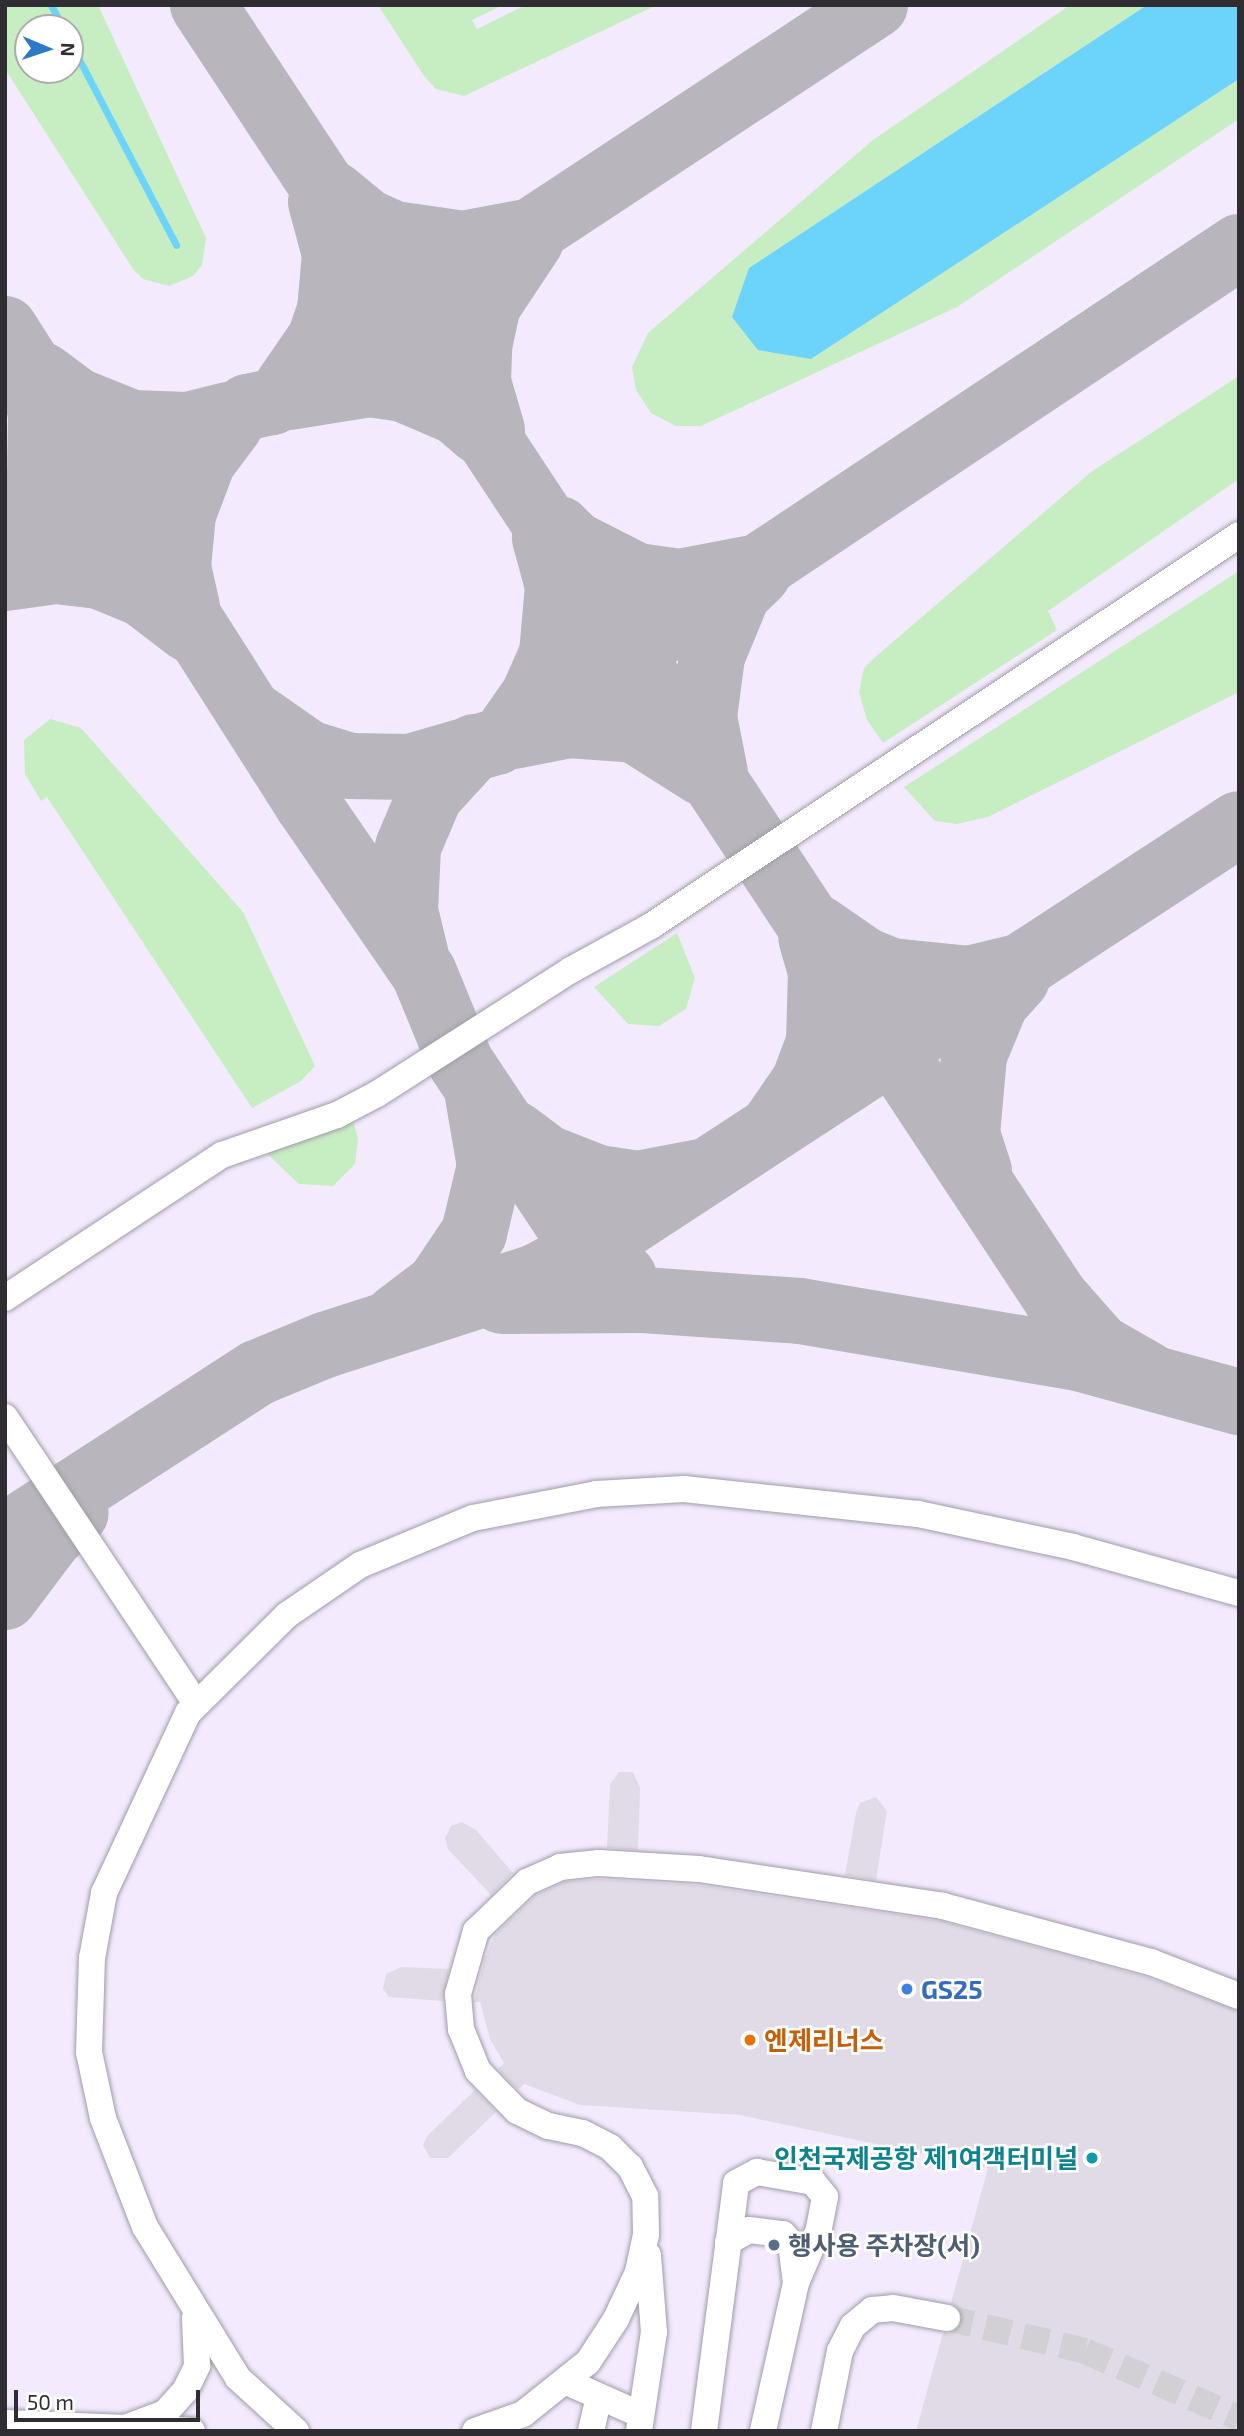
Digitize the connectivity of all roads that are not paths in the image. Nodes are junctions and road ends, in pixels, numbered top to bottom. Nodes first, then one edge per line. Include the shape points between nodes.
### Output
1 (1239, 535) edge
2 (5, 1298) edge
3 (5, 1417) edge
4 (1239, 1593) edge
5 (196, 1703) junction
6 (1239, 1996) edge
7 (646, 2235) junction
8 (728, 2242) junction
9 (796, 2283) junction
10 (191, 2303) junction
11 (947, 2318) tunnel mouth
12 (567, 2382) junction
13 (598, 2400) junction
14 (5, 2423) edge
15 (640, 2423) edge
16 (125, 2428) junction
17 (192, 2431) edge
18 (296, 2431) edge
19 (475, 2431) edge
20 (591, 2431) edge
21 (704, 2431) edge
22 (763, 2431) edge
23 (824, 2431) edge

1 - 2 lane via 652,926 357,1105 222,1155
3 - 5 lane
4 - 5 lane via 1073,1546 918,1514 684,1489 596,1494 473,1518 360,1565 287,1615
5 - 10 lane via 104,1893 92,1958 89,2052 122,2176
6 - 7 lane via 1151,1962 943,1906 699,1869 599,1863 560,1867 527,1882 476,1931 458,1994 461,2029 478,2071 517,2111 548,2126 582,2133 610,2147 630,2166 645,2196
7 - 12 lane via 638,2272 616,2319 588,2362
7 - 15 lane via 654,2332
8 - 9 lane via 750,2230 789,2237
8 - 9 lane via 736,2183 745,2174 813,2182 825,2197 819,2228
8 - 21 lane
9 - 22 lane
10 - 16 lane via 199,2334 197,2366 185,2391 165,2413
10 - 18 lane via 239,2378
11 - 23 lane via 893,2308 872,2310 853,2326 840,2351
12 - 13 lane
12 - 19 lane via 523,2414
13 - 15 lane
13 - 20 lane
14 - 16 lane
16 - 17 lane

